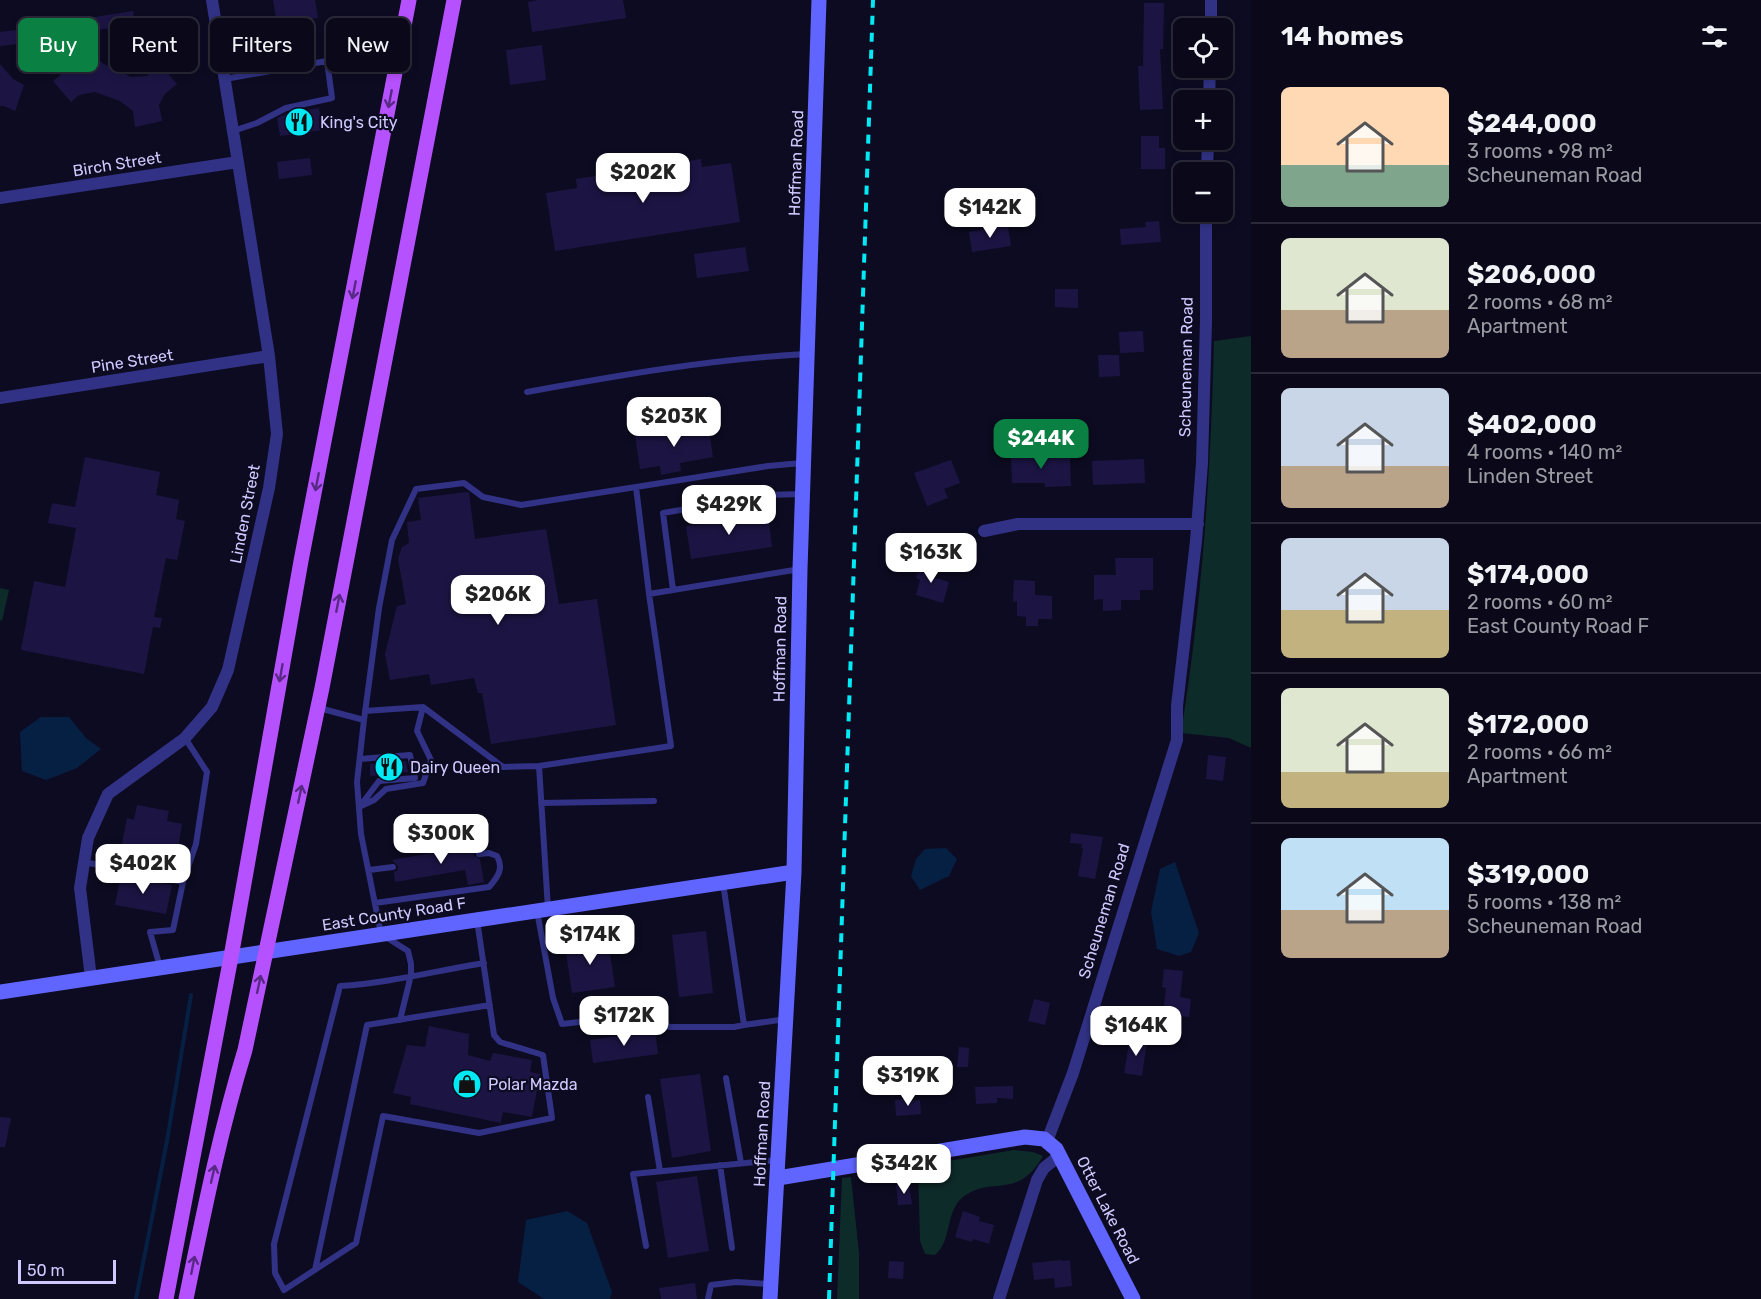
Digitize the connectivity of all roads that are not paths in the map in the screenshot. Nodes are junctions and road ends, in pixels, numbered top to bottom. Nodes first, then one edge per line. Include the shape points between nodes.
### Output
1 (212, 0) edge
2 (410, 0) edge
3 (454, 0) edge
4 (819, 0) edge
5 (1211, 0) edge
6 (1211, 18) edge
7 (225, 80) junction
8 (233, 131) junction
9 (238, 162) junction
10 (0, 198) edge
11 (1206, 222) edge
12 (807, 354) junction
13 (269, 356) junction
14 (527, 392) dead end
15 (0, 398) edge
16 (804, 463) junction
17 (636, 487) junction
18 (802, 494) junction
19 (1198, 524) junction
20 (984, 531) dead end
21 (800, 569) junction
22 (673, 590) junction
23 (649, 594) junction
24 (318, 707) junction
25 (423, 707) junction
26 (365, 711) junction
27 (364, 720) junction
28 (185, 738) junction
29 (360, 759) junction
30 (539, 766) junction
31 (654, 801) dead end
32 (542, 803) junction
33 (359, 807) junction
34 (479, 854) dead end
35 (84, 862) junction
36 (393, 867) dead end
37 (369, 870) junction
38 (794, 872) junction
39 (183, 882) junction
40 (723, 883) junction
41 (375, 903) junction
42 (542, 910) junction
43 (477, 920) junction
44 (381, 934) junction
45 (267, 952) junction
46 (231, 957) junction
47 (484, 963) junction
48 (160, 968) junction
49 (411, 975) junction
50 (91, 978) junction
51 (0, 992) edge
52 (490, 1005) junction
53 (786, 1019) junction
54 (400, 1020) junction
55 (744, 1025) junction
56 (726, 1078) dead end
57 (648, 1097) dead end
58 (1047, 1141) junction
59 (1059, 1156) junction
60 (779, 1160) junction
61 (741, 1163) junction
62 (720, 1165) junction
63 (660, 1171) junction
64 (778, 1178) junction
65 (646, 1246) dead end
66 (732, 1248) dead end
67 (315, 1270) junction
68 (770, 1292) edge
69 (166, 1299) edge
70 (186, 1299) edge
71 (708, 1299) edge
72 (999, 1299) edge
73 (1133, 1299) edge

1 - 7 street, Linden Street
2 -> 46 main road via 301,561
24 -> 3 main road
4 - 12 street, Hoffman Road
5 - 6 street
7 - 8 street, Linden Street
7 - 8 lane via 327,61 332,98 286,108
8 - 9 street, Linden Street
9 - 10 street, Birch Street
9 - 13 street, Linden Street
11 - 19 street, Scheuneman Road
12 - 14 lane via 746,357
12 - 16 street, Hoffman Road
13 - 15 street, Pine Street
13 - 28 street, Linden Street via 277,434 267,498 228,670 212,707
16 - 17 lane
16 - 18 street, Hoffman Road
17 - 23 lane
17 - 26 lane via 521,504 483,497 464,483 416,489 392,540
18 - 21 street, Hoffman Road
18 - 22 lane via 767,495 663,513
19 - 20 street via 1018,524
19 - 58 street, Scheuneman Road via 1177,740
21 - 22 lane
21 - 38 street, Hoffman Road
22 - 23 lane
23 - 30 lane via 671,746
24 - 27 lane
45 -> 24 main road
25 - 26 lane
25 - 30 lane via 503,767
25 - 33 lane via 417,731 430,760 423,783 386,789
26 - 27 lane
27 - 29 lane
28 - 35 street, Linden Street via 108,794 88,837
28 - 39 lane via 207,772 196,844
29 - 33 lane
29 - 33 lane via 410,755 415,778 379,781
30 - 32 lane
31 - 32 lane
32 - 42 lane
33 - 37 lane
34 - 41 lane via 497,856 501,863 498,877 489,887
35 - 39 lane
35 - 50 street, Linden Street via 80,888
36 - 37 lane
37 - 41 lane
38 - 40 street, East County Road F
38 - 53 street, Hoffman Road
39 - 48 lane via 173,930 150,932
40 - 42 street, East County Road F
40 - 55 lane
41 - 44 lane
42 - 43 street, East County Road F
42 - 55 lane via 553,998 562,1024 632,1016 670,1027
43 - 44 street, East County Road F
43 - 47 lane
44 - 45 street, East County Road F
44 - 49 lane via 408,951
45 - 46 street, East County Road F
70 -> 45 main road
46 - 48 street, East County Road F
46 - 69 main road
47 - 49 lane
47 - 52 lane
48 - 50 street, East County Road F
49 - 54 lane
49 - 67 lane via 379,983 340,986 274,1244 275,1273 284,1290
50 - 51 street, East County Road F
52 - 54 lane
52 - 67 lane via 494,1035 500,1042 543,1055 552,1118 478,1133 383,1116 356,1243
53 - 55 lane
53 - 60 street, Hoffman Road
54 - 67 lane via 367,1025
56 - 61 lane
57 - 63 lane
58 - 59 street, Otter Lake Road
58 - 64 street via 1024,1137
59 - 72 street via 1037,1180
59 - 73 street, Otter Lake Road
60 - 61 lane
60 - 64 street, Hoffman Road
61 - 62 lane
62 - 63 lane
62 - 66 lane
63 - 65 lane via 633,1174
64 - 68 street, Hoffman Road
68 - 71 lane via 736,1282 711,1285

